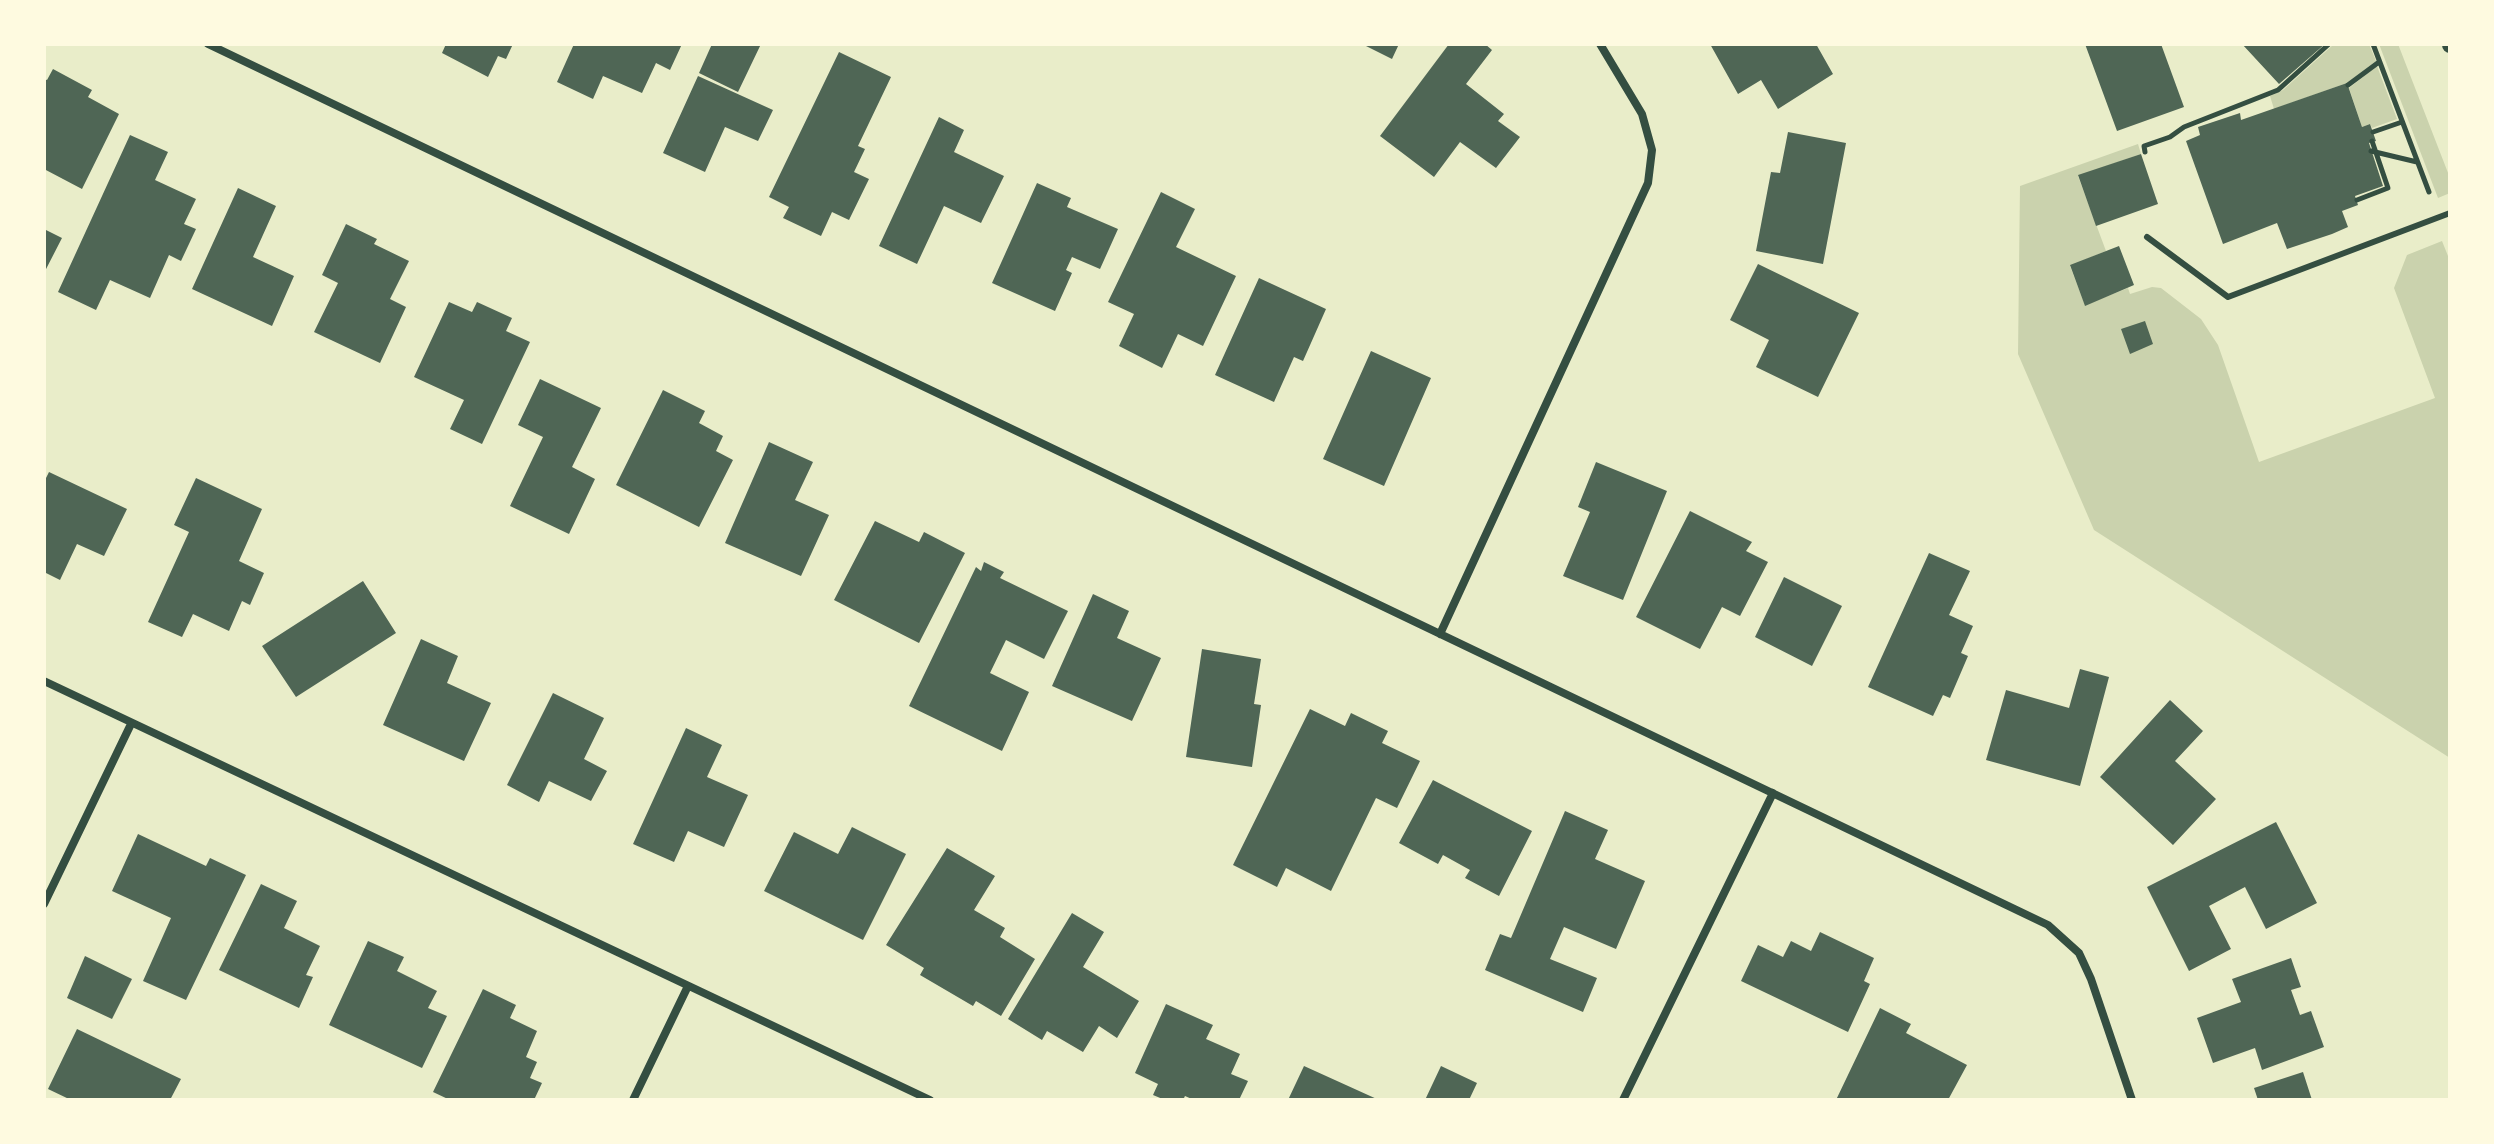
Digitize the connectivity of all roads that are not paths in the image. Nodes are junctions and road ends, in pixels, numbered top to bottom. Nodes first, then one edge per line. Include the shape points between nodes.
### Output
1 (208, 44) edge
2 (1600, 44) edge
3 (2450, 213) edge
4 (2147, 237) dead end
5 (1440, 634) junction
6 (44, 681) edge
7 (131, 724) junction
8 (1773, 793) junction
9 (44, 904) edge
10 (688, 986) junction
11 (633, 1100) edge
12 (930, 1100) edge
13 (1623, 1100) edge
14 (2132, 1100) edge

1 - 5 street
2 - 5 street via 1642,114 1652,150 1648,183
3 - 4 lane via 2228,297
5 - 8 street
6 - 7 street
7 - 9 street
7 - 10 street
8 - 13 street
8 - 14 street via 2048,925 2079,953
10 - 11 street
10 - 12 street

